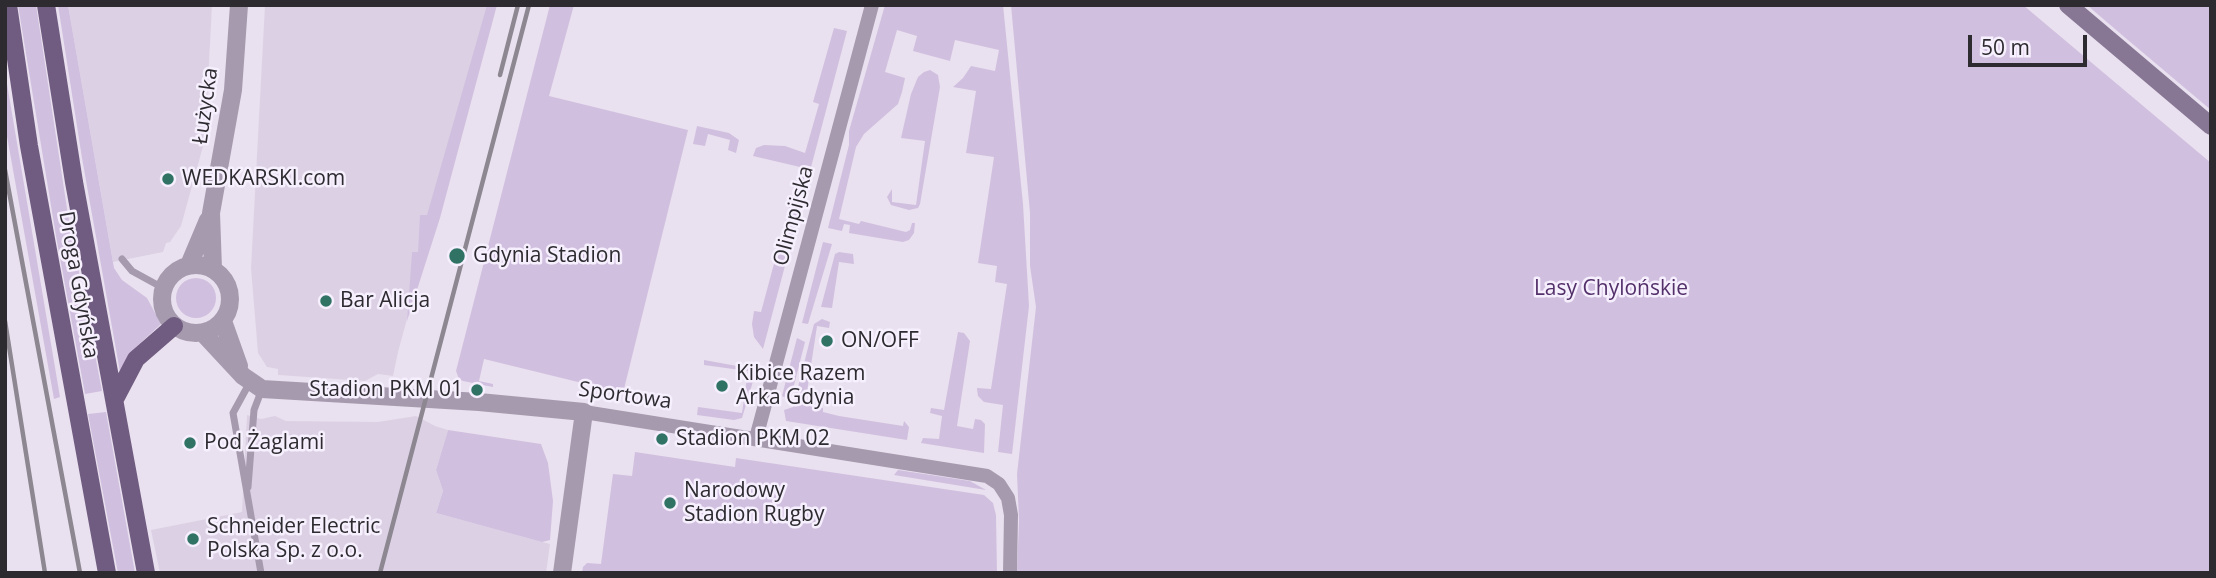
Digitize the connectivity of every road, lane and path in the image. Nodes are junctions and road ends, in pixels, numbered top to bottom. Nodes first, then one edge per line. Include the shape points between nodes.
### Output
1 (8, 5) edge
2 (46, 5) edge
3 (239, 5) edge
4 (872, 5) edge
5 (2067, 5) edge
6 (2211, 126) edge
7 (211, 213) junction
8 (122, 259) dead end
9 (189, 265) junction
10 (213, 268) junction
11 (163, 288) junction
12 (223, 321) junction
13 (174, 326) junction
14 (203, 333) junction
15 (252, 382) junction
16 (115, 399) junction
17 (583, 412) junction
18 (756, 438) junction
19 (248, 498) junction
20 (107, 573) edge
21 (146, 573) edge
22 (261, 573) edge
23 (562, 573) edge
24 (1010, 573) edge

1 - 20 main road, Droga Gdyńska via 29,146
2 - 16 main road, Droga Gdyńska
3 - 7 street, Łużycka via 233,90
4 - 18 street, Olimpijska
5 - 6 main road
7 - 9 street, Łużycka
7 - 10 street, Łużycka
8 - 11 lane via 132,271
9 - 10 street
9 - 11 street, Łużycka via 178,269
10 - 12 street, Łużycka via 230,291
11 - 13 street via 164,312
12 - 14 street
12 - 15 street
13 - 14 street
13 - 16 main road via 136,359
14 - 15 street
15 - 17 street, Sportowa
15 - 19 lane
15 - 19 lane via 233,413
16 - 21 main road, Droga Gdyńska
17 - 18 street, Sportowa
17 - 23 street
18 - 24 street, Sportowa via 981,474 999,484 1008,498
19 - 22 lane

